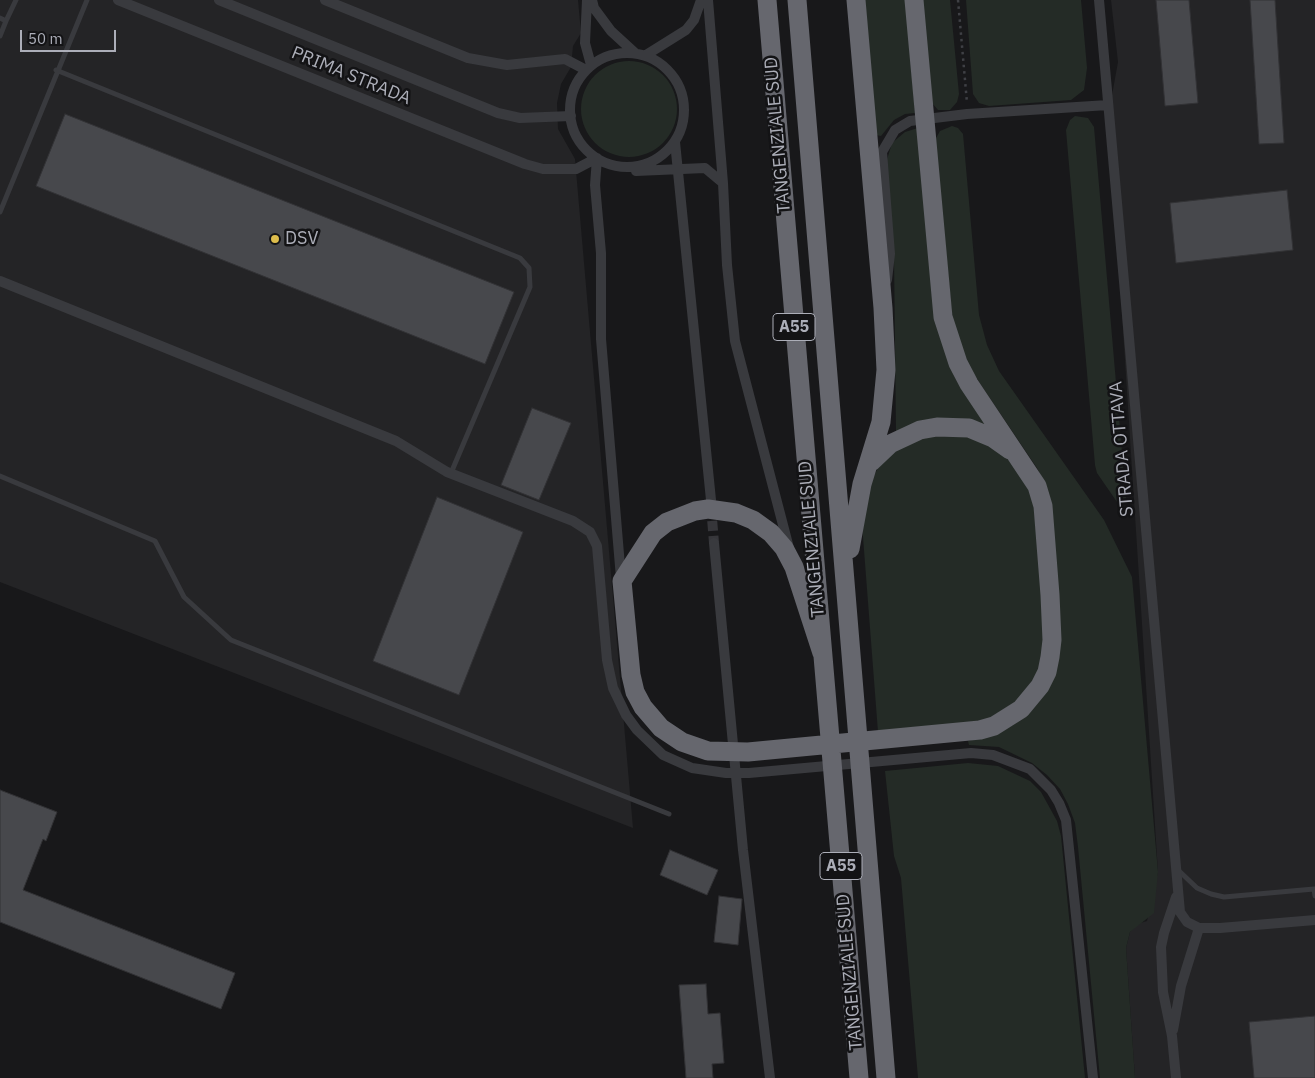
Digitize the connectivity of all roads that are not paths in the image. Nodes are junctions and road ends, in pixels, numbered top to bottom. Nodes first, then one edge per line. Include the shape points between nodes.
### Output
1 (16, 0) edge
2 (87, 0) edge
3 (118, 0) edge
4 (219, 0) edge
5 (325, 0) edge
6 (587, 0) edge
7 (592, 0) edge
8 (701, 0) edge
9 (708, 0) edge
10 (767, 0) edge
11 (797, 0) edge
12 (856, 0) edge
13 (914, 0) edge
14 (1099, 0) edge
15 (0, 18) edge
16 (6, 21) junction
17 (0, 36) edge
18 (635, 53) junction
19 (646, 55) junction
20 (588, 68) junction
21 (56, 70) junction
22 (1108, 104) junction
23 (571, 116) junction
24 (924, 120) junction
25 (675, 142) junction
26 (597, 158) junction
27 (611, 165) junction
28 (576, 169) junction
29 (677, 169) junction
30 (596, 170) junction
31 (641, 171) junction
32 (723, 183) junction
33 (0, 212) edge
34 (0, 281) edge
35 (883, 308) junction
36 (1015, 453) junction
37 (870, 462) junction
38 (451, 473) junction
39 (0, 476) edge
40 (710, 500) tunnel mouth
41 (714, 543) tunnel mouth
42 (794, 567) junction
43 (845, 575) junction
44 (622, 581) junction
45 (822, 653) junction
46 (669, 814) dead end
47 (1174, 866) junction
48 (1177, 895) junction
49 (1315, 896) edge
50 (1315, 920) edge
51 (1199, 928) junction
52 (1172, 1036) junction
53 (770, 1078) edge
54 (859, 1078) edge
55 (886, 1078) edge
56 (1093, 1078) edge
57 (1176, 1078) edge

1 - 16 lane
2 - 21 lane
3 - 28 street, PRIMA STRADA via 525,164 543,169
4 - 23 street, PRIMA STRADA via 498,113 520,118
5 - 20 street via 468,58 507,65 565,59
6 - 20 street via 585,42
7 - 18 street via 611,31
8 - 19 street via 694,20 686,30
9 - 32 street
10 - 45 highway, TANGENZIALE SUD / A55
11 - 43 highway, TANGENZIALE SUD / A55
12 - 35 highway
13 - 24 highway
14 - 22 street, STRADA OTTAVA
15 - 16 lane
16 - 17 lane
18 - 19 street
18 - 20 street via 604,57
19 - 25 street via 661,63 674,76 682,91 683,126
20 - 23 street via 573,92
21 - 33 lane
21 - 38 lane via 520,258 529,268 530,287
22 - 24 street
22 - 47 street, STRADA OTTAVA
23 - 26 street via 579,140
24 - 35 street via 902,125 890,136 882,152 890,254
24 - 36 highway via 939,292 949,340 969,384
25 - 27 street via 660,157 642,166
25 - 29 street
26 - 27 street
26 - 28 street, PRIMA STRADA
26 - 30 street
27 - 31 street
28 - 30 street, PRIMA STRADA
29 - 31 street
29 - 32 street via 705,168
29 - 40 street
30 - 31 street, PRIMA STRADA
30 - 44 street via 594,185 602,253 601,339
32 - 42 street via 735,341
34 - 38 street via 396,442
35 - 37 highway via 885,397 882,422
36 - 37 highway via 993,438 969,428 944,426 920,430 890,444
36 - 44 highway via 1037,486 1043,506 1052,640 1047,672 1040,686 1021,709 994,726 962,733 748,752 695,748 661,728 635,692
37 - 43 highway via 862,484
38 - 56 street via 573,521 590,532 597,546 607,660 613,688 637,730 663,755 692,768 749,773 970,753 993,755 1030,769 1042,780 1059,803 1069,834
39 - 46 lane via 155,542 184,597 231,640
41 - 53 street via 743,850
42 - 44 highway via 771,533 753,520 736,513 708,509 667,522 653,533
42 - 45 highway
43 - 55 highway, TANGENZIALE SUD / A55
45 - 54 highway, TANGENZIALE SUD / A55
47 - 48 street, STRADA OTTAVA
47 - 49 lane via 1198,888 1224,897 1314,888
48 - 51 street, STRADA OTTAVA via 1180,912 1187,922
48 - 52 street, STRADA OTTAVA via 1161,947 1163,992
50 - 51 street
51 - 52 street, STRADA OTTAVA via 1181,986
52 - 57 street, STRADA OTTAVA

